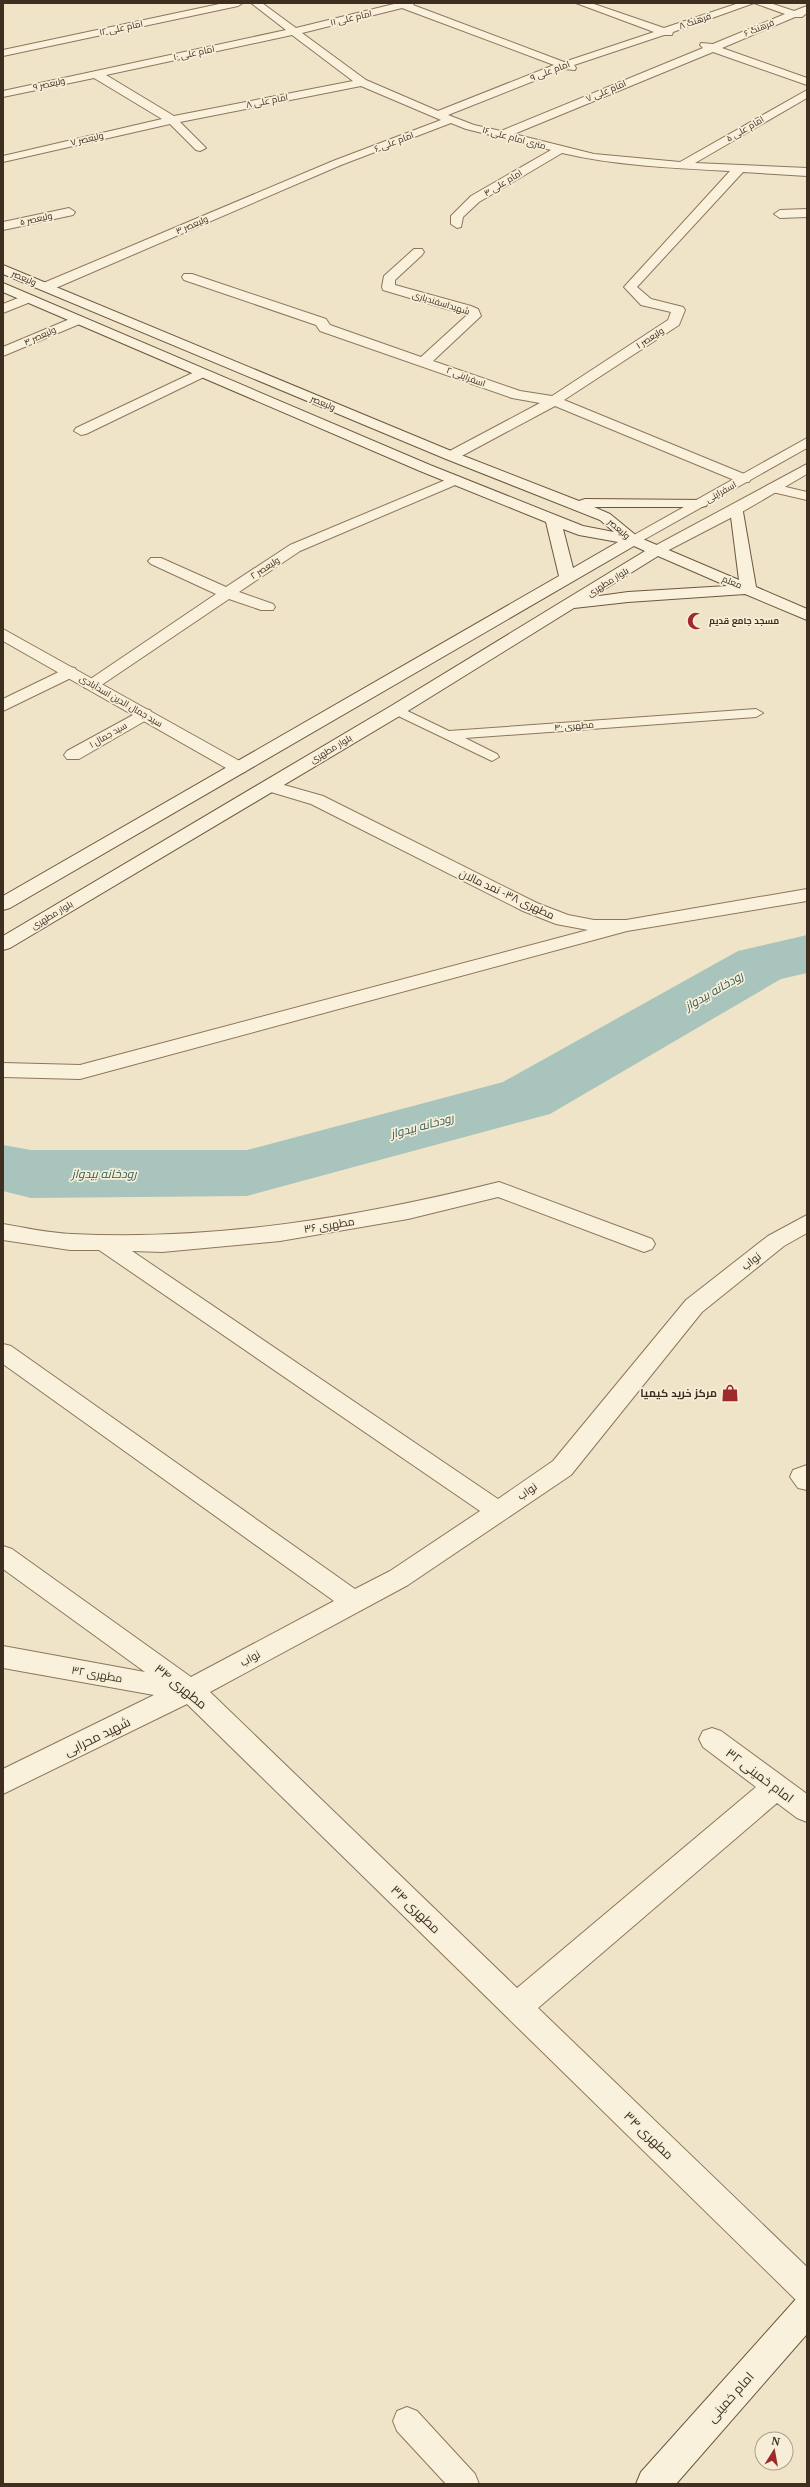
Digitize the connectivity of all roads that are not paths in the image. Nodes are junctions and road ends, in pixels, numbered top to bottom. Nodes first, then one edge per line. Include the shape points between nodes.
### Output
1 (238, 3) edge
2 (256, 3) edge
3 (581, 3) edge
4 (748, 3) edge
5 (759, 3) edge
6 (406, 4) edge
7 (807, 9) edge
8 (794, 14) junction
9 (807, 18) edge
10 (292, 31) junction
11 (665, 32) junction
12 (684, 38) dead end
13 (697, 43) dead end
14 (710, 47) junction
15 (3, 52) edge
16 (565, 66) junction
17 (583, 72) dead end
18 (96, 74) junction
19 (362, 82) junction
20 (807, 82) edge
21 (6, 92) edge
22 (807, 93) edge
23 (437, 115) junction
24 (172, 120) junction
25 (450, 120) junction
26 (502, 135) junction
27 (200, 148) dead end
28 (559, 150) junction
29 (3, 159) edge
30 (337, 163) joint
31 (683, 165) junction
32 (739, 169) junction
33 (807, 172) edge
34 (69, 212) dead end
35 (807, 213) edge
36 (780, 214) dead end
37 (457, 224) dead end
38 (3, 226) edge
39 (418, 252) dead end
40 (3, 269) edge
41 (188, 277) dead end
42 (3, 287) edge
43 (46, 287) junction
44 (28, 298) junction
45 (3, 309) edge
46 (78, 320) junction
47 (3, 352) edge
48 (425, 361) junction
49 (201, 373) junction
50 (554, 401) junction
51 (81, 431) dead end
52 (807, 442) edge
53 (451, 456) junction
54 (425, 468) junction
55 (807, 468) edge
56 (744, 479) junction
57 (455, 480) junction
58 (773, 488) junction
59 (807, 496) edge
60 (565, 501) junction
61 (701, 503) junction
62 (737, 510) junction
63 (553, 519) junction
64 (632, 540) junction
65 (656, 551) junction
66 (156, 561) dead end
67 (567, 576) junction
68 (748, 589) junction
69 (227, 593) junction
70 (570, 605) junction
71 (267, 607) dead end
72 (807, 615) edge
73 (3, 634) edge
74 (69, 672) junction
75 (91, 684) junction
76 (3, 706) edge
77 (397, 710) junction
78 (756, 713) dead end
79 (144, 714) junction
80 (447, 734) junction
81 (73, 755) dead end
82 (492, 757) dead end
83 (239, 768) junction
84 (270, 786) junction
85 (807, 882) edge
86 (807, 895) edge
87 (788, 898) junction
88 (3, 904) edge
89 (626, 926) junction
90 (3, 944) edge
91 (3, 1070) edge
92 (807, 1223) edge
93 (3, 1232) edge
94 (104, 1242) junction
95 (644, 1244) dead end
96 (3, 1352) edge
97 (498, 1511) junction
98 (3, 1556) edge
99 (354, 1602) junction
100 (3, 1658) edge
101 (190, 1690) junction
102 (712, 1739) dead end
103 (3, 1782) edge
104 (776, 1787) junction
105 (807, 1810) edge
106 (517, 2007) junction
107 (807, 2289) edge
108 (807, 2310) edge
109 (407, 2421) dead end
110 (465, 2484) edge
111 (653, 2484) edge

1 - 15 street, امام علی ۱۲
2 - 10 street, ۱۶ متری امام علی
3 - 11 street
4 - 11 street, فرهنگ ۸
5 - 8 street
6 - 10 street, امام علی ۱۱
6 - 16 street
7 - 8 street, فرهنگ ۶
8 - 9 street
8 - 14 street, فرهنگ ۶
10 - 18 street, امام علی ۱۰
10 - 19 street, ۱۶ متری امام علی
11 - 12 street
11 - 16 street, امام علی ۹
13 - 14 street
14 - 20 street
14 - 26 street, امام علی ۷
16 - 17 street
16 - 23 street, امام علی ۹
18 - 21 street, ولیعصر ۹
18 - 24 street
19 - 23 street, ۱۶ متری امام علی
19 - 24 street, امام علی ۸
22 - 31 street, امام علی ۵
23 - 25 street, ۱۶ متری امام علی
24 - 27 street
24 - 29 street, ولیعصر ۷
25 - 26 street, ۱۶ متری امام علی
25 - 30 street, امام علی ۶
26 - 28 street, ۱۶ متری امام علی
28 - 31 street, ۱۶ متری امام علی via 594,157
28 - 37 street, امام علی ۴ via 475,199 457,216
30 - 43 street, ولیعصر ۳
31 - 32 street, ۱۶ متری امام علی
32 - 33 street, ۱۶ متری امام علی
32 - 50 street, ولیعصر ۱ via 630,287 646,302 678,310 674,322
34 - 38 street, ولیعصر ۵
35 - 36 street
39 - 48 street, شهیداسفندیاری via 389,279 388,287 466,309 473,312 474,316
40 - 43 street, ولیعصر
41 - 48 street, اسفراینی ۲ via 321,322 325,328
42 - 44 street, ولیعصر
43 - 53 street, ولیعصر
44 - 45 street
44 - 46 street, ولیعصر
46 - 47 street, ولیعصر ۴
46 - 49 street, ولیعصر
48 - 50 street, اسفراینی ۲ via 517,395
49 - 51 street
49 - 54 street, ولیعصر
50 - 53 street, ولیعصر ۱
50 - 56 street, اسفراینی ۲
52 - 56 street, اسفراینی
53 - 54 street, ولیعصر ۱
53 - 60 street, ولیعصر
54 - 57 street, ولیعصر
55 - 58 street
56 - 61 street, اسفراینی
57 - 63 street, ولیعصر
57 - 69 street, ولیعصر ۲ via 295,548
58 - 59 street
58 - 62 street
60 - 61 street via 601,504
60 - 64 street, ولیعصر via 605,517
61 - 64 street, اسفراینی
62 - 65 street
62 - 68 street
63 - 64 street, ولیعصر via 579,530
63 - 67 street
64 - 65 street, معلم
64 - 67 street
65 - 68 street, معلم
65 - 70 street, بلوار مطهری
66 - 69 street
67 - 83 street
68 - 70 street via 628,597
68 - 72 street, معلم
69 - 71 street
69 - 75 street, ولیعصر ۲
70 - 77 street, بلوار مطهری
73 - 74 street, سید جمال الدین اسدآبادی
74 - 75 street, سید جمال الدین اسدآبادی
74 - 76 street
75 - 79 street, سید جمال الدین اسدآبادی
77 - 80 lane, مطهری ۴۰
77 - 84 street, بلوار مطهری
78 - 80 lane, مطهری ۴۰
79 - 81 street, سید جمال ۱
79 - 83 street, سید جمال الدین اسدآبادی
80 - 82 lane
83 - 88 street
84 - 89 street, مطهری ۳۸- نمد مالان via 317,800 530,907 563,920
84 - 90 street, بلوار مطهری
85 - 87 street
86 - 87 street, مطهری ۳۸- نمد مالان
87 - 89 street, مطهری ۳۸- نمد مالان
89 - 91 street via 80,1072
92 - 97 street, نواب via 776,1241 694,1306 562,1468
93 - 94 street, مطهری ۳۶ via 70,1242
94 - 95 street, مطهری ۳۶ via 162,1244 280,1233 408,1212 499,1189
94 - 97 street
96 - 99 street
97 - 99 street, نواب via 399,1578
98 - 101 street, مطهری ۳۴
99 - 101 street, نواب
100 - 101 street, مطهری ۳۲
101 - 103 street, شهید محرابی
101 - 106 street, مطهری ۳۴
102 - 104 street, امام خمینی ۳۲
104 - 105 street, امام خمینی ۳۲
104 - 106 street
106 - 107 street, مطهری ۳۴
108 - 111 street, امام خمینی
109 - 110 lane

